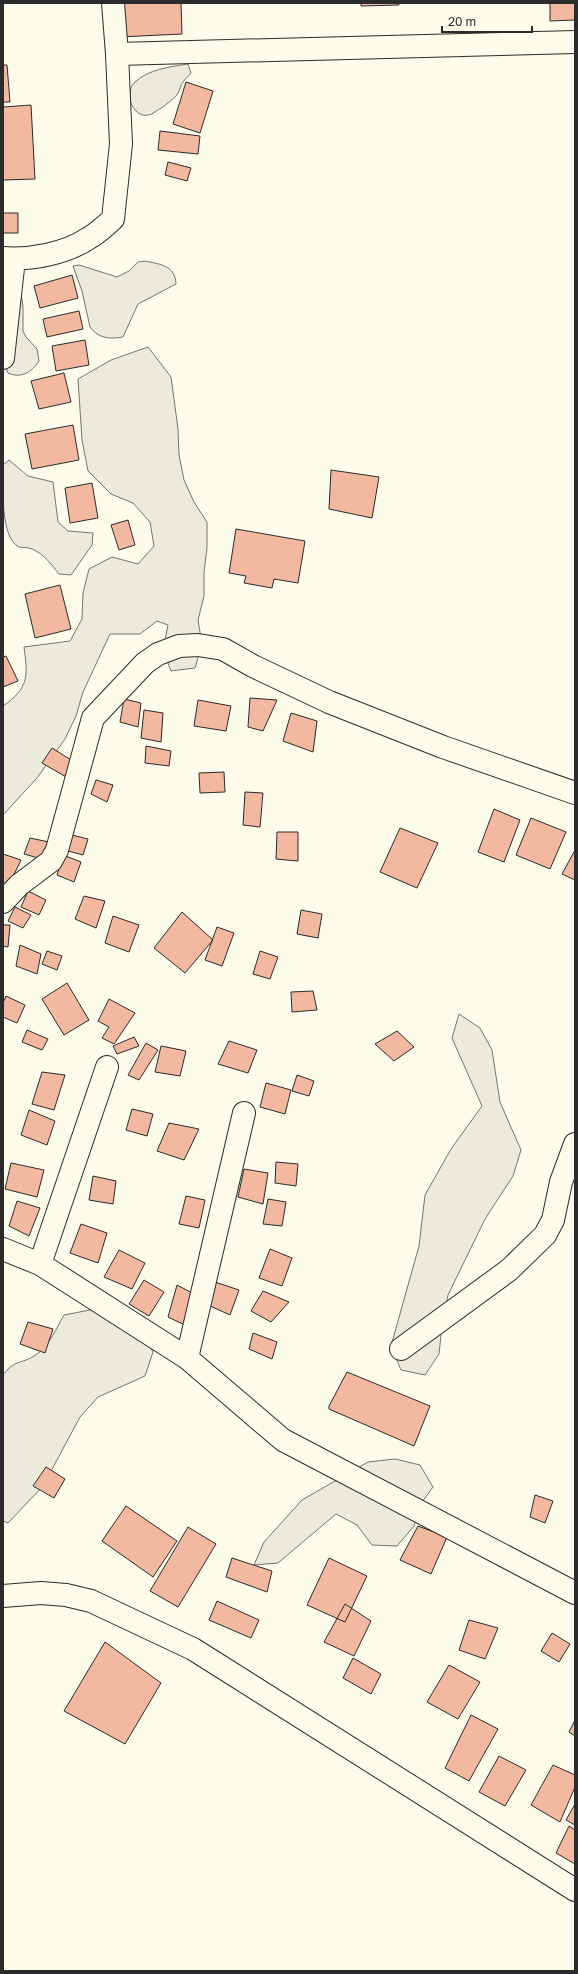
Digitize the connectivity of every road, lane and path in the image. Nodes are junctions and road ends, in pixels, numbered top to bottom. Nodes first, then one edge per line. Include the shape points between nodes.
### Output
1 (113, 3) edge
2 (575, 42) edge
3 (117, 54) junction
4 (9, 259) edge
5 (3, 358) edge
6 (575, 793) edge
7 (3, 902) edge
8 (107, 1067) dead end
9 (244, 1113) dead end
10 (575, 1144) edge
11 (3, 1249) edge
12 (40, 1264) junction
13 (401, 1349) dead end
14 (187, 1358) junction
15 (575, 1593) edge
16 (3, 1596) edge
17 (575, 1890) edge

1 - 3 street
2 - 3 street
3 - 4 street via 121,144 113,219 89,239 62,252
4 - 5 street
6 - 7 street via 442,747 329,702 252,666 223,649 198,645 178,646 158,654 145,663 93,718 57,850 51,861 19,885
8 - 12 street
9 - 14 street
10 - 13 street via 561,1182 553,1220 545,1236 509,1270
11 - 12 street
12 - 14 street
14 - 15 street via 283,1440
16 - 17 street via 41,1593 66,1595 90,1601 193,1649

